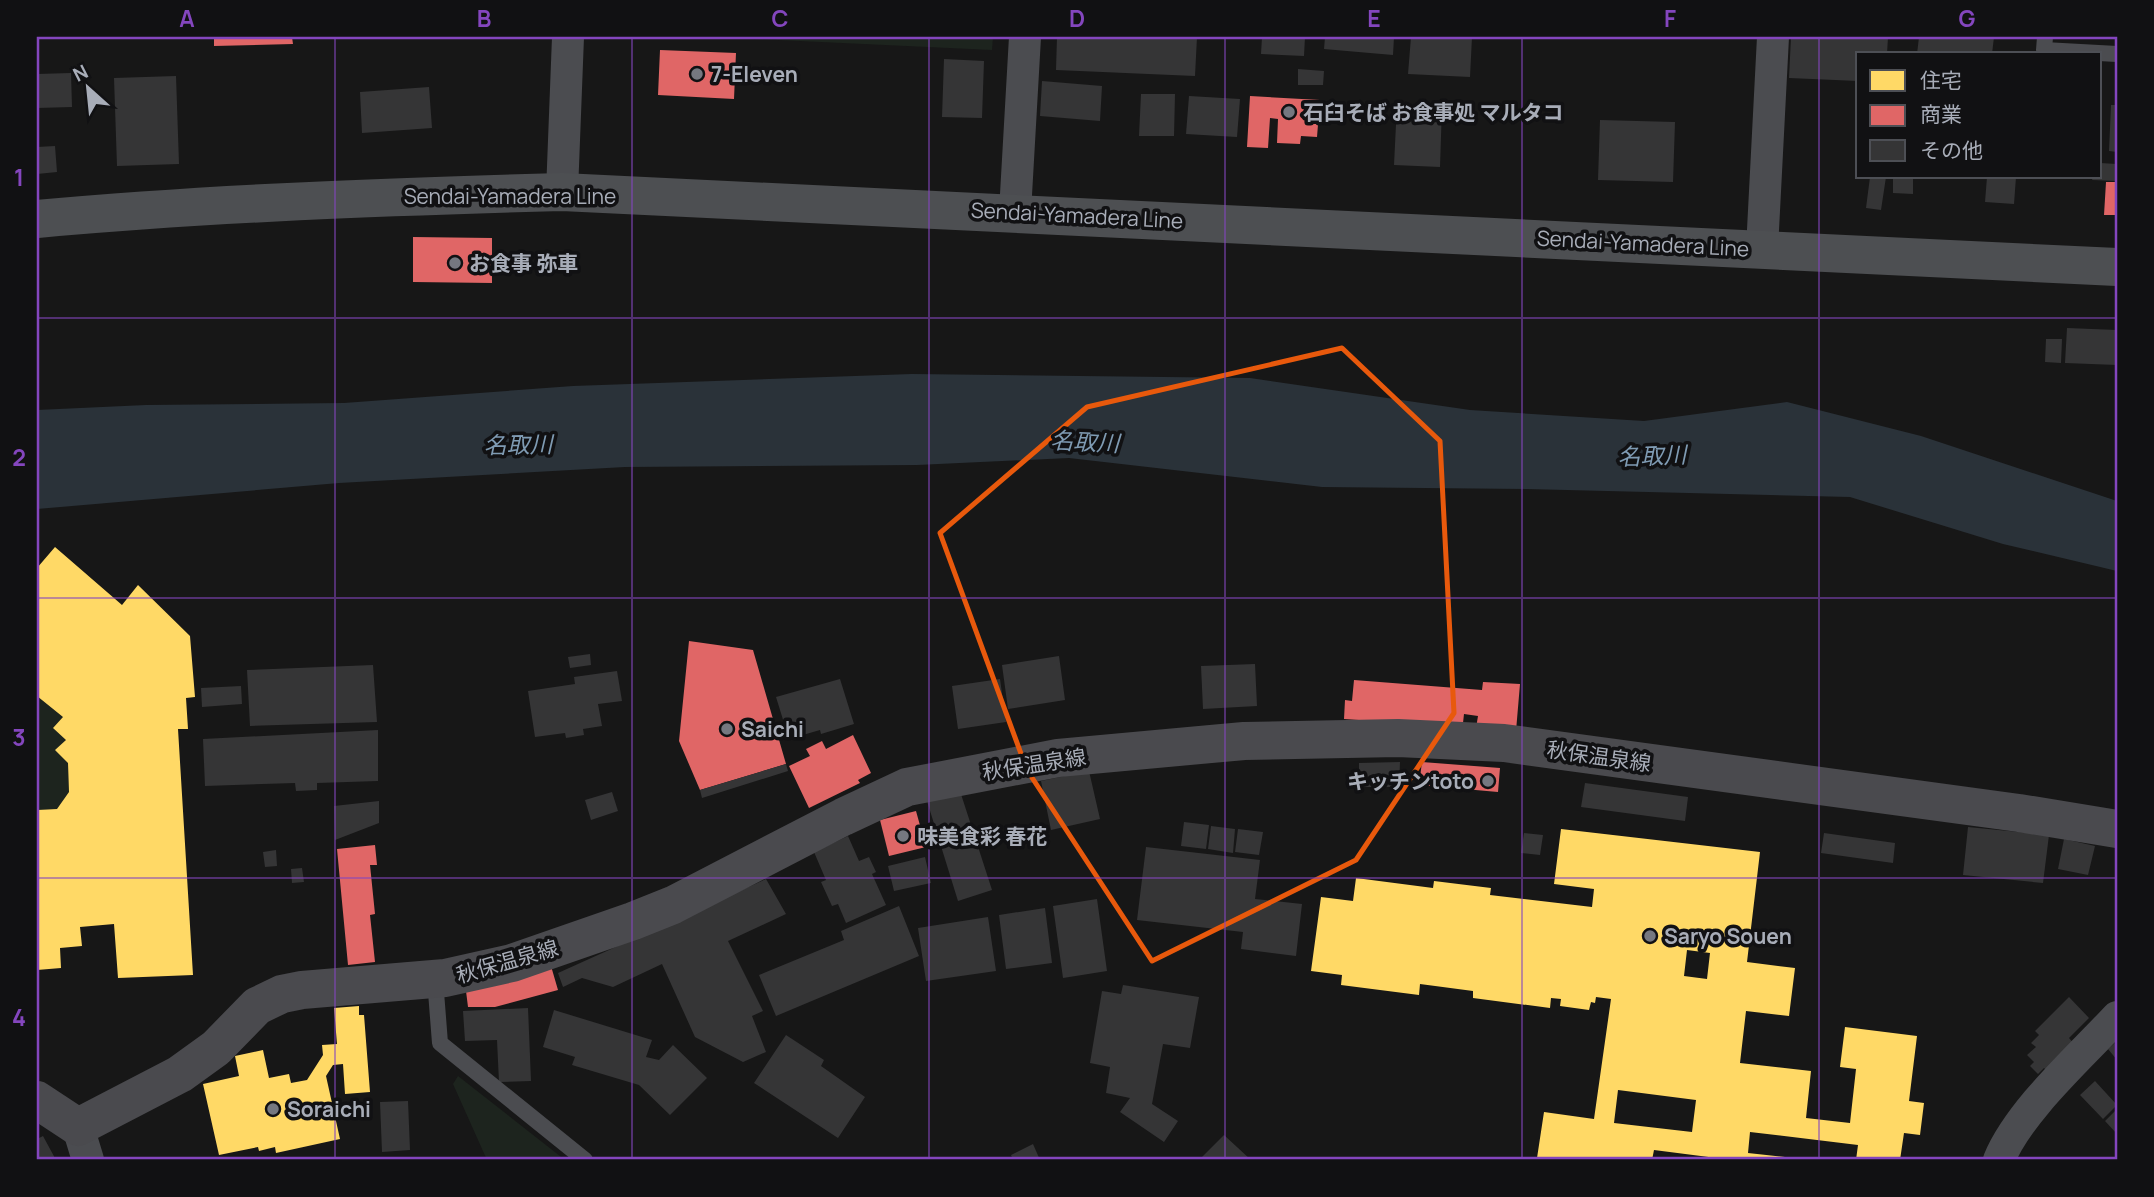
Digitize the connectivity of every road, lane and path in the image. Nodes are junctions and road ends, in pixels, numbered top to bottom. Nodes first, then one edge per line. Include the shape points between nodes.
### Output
1 (568, 37) edge
2 (1025, 37) edge
3 (1773, 37) edge
4 (2045, 37) edge
5 (2080, 52) edge
6 (562, 192) junction
7 (1015, 212) junction
8 (37, 219) edge
9 (1762, 249) junction
10 (2117, 267) edge
11 (2117, 829) edge
12 (435, 978) junction
13 (2117, 1017) edge
14 (37, 1100) edge
15 (83, 1144) edge
16 (584, 1160) edge
17 (1999, 1160) edge

1 - 6 street
2 - 7 street
3 - 9 street
4 - 5 lane via 2044,50
6 - 7 main road, Sendai-Yamadera Line
6 - 8 main road, Sendai-Yamadera Line via 334,198
7 - 9 main road, Sendai-Yamadera Line
9 - 10 main road, Sendai-Yamadera Line
11 - 12 main road, 秋保温泉線 via 1504,743 1398,738 1244,741 1072,757 906,787 673,905 512,963
12 - 15 main road, 秋保温泉線 via 302,990 268,999 216,1048
12 - 16 lane via 440,1043
13 - 17 street via 2030,1111
14 - 15 main road, 秋保温泉線

